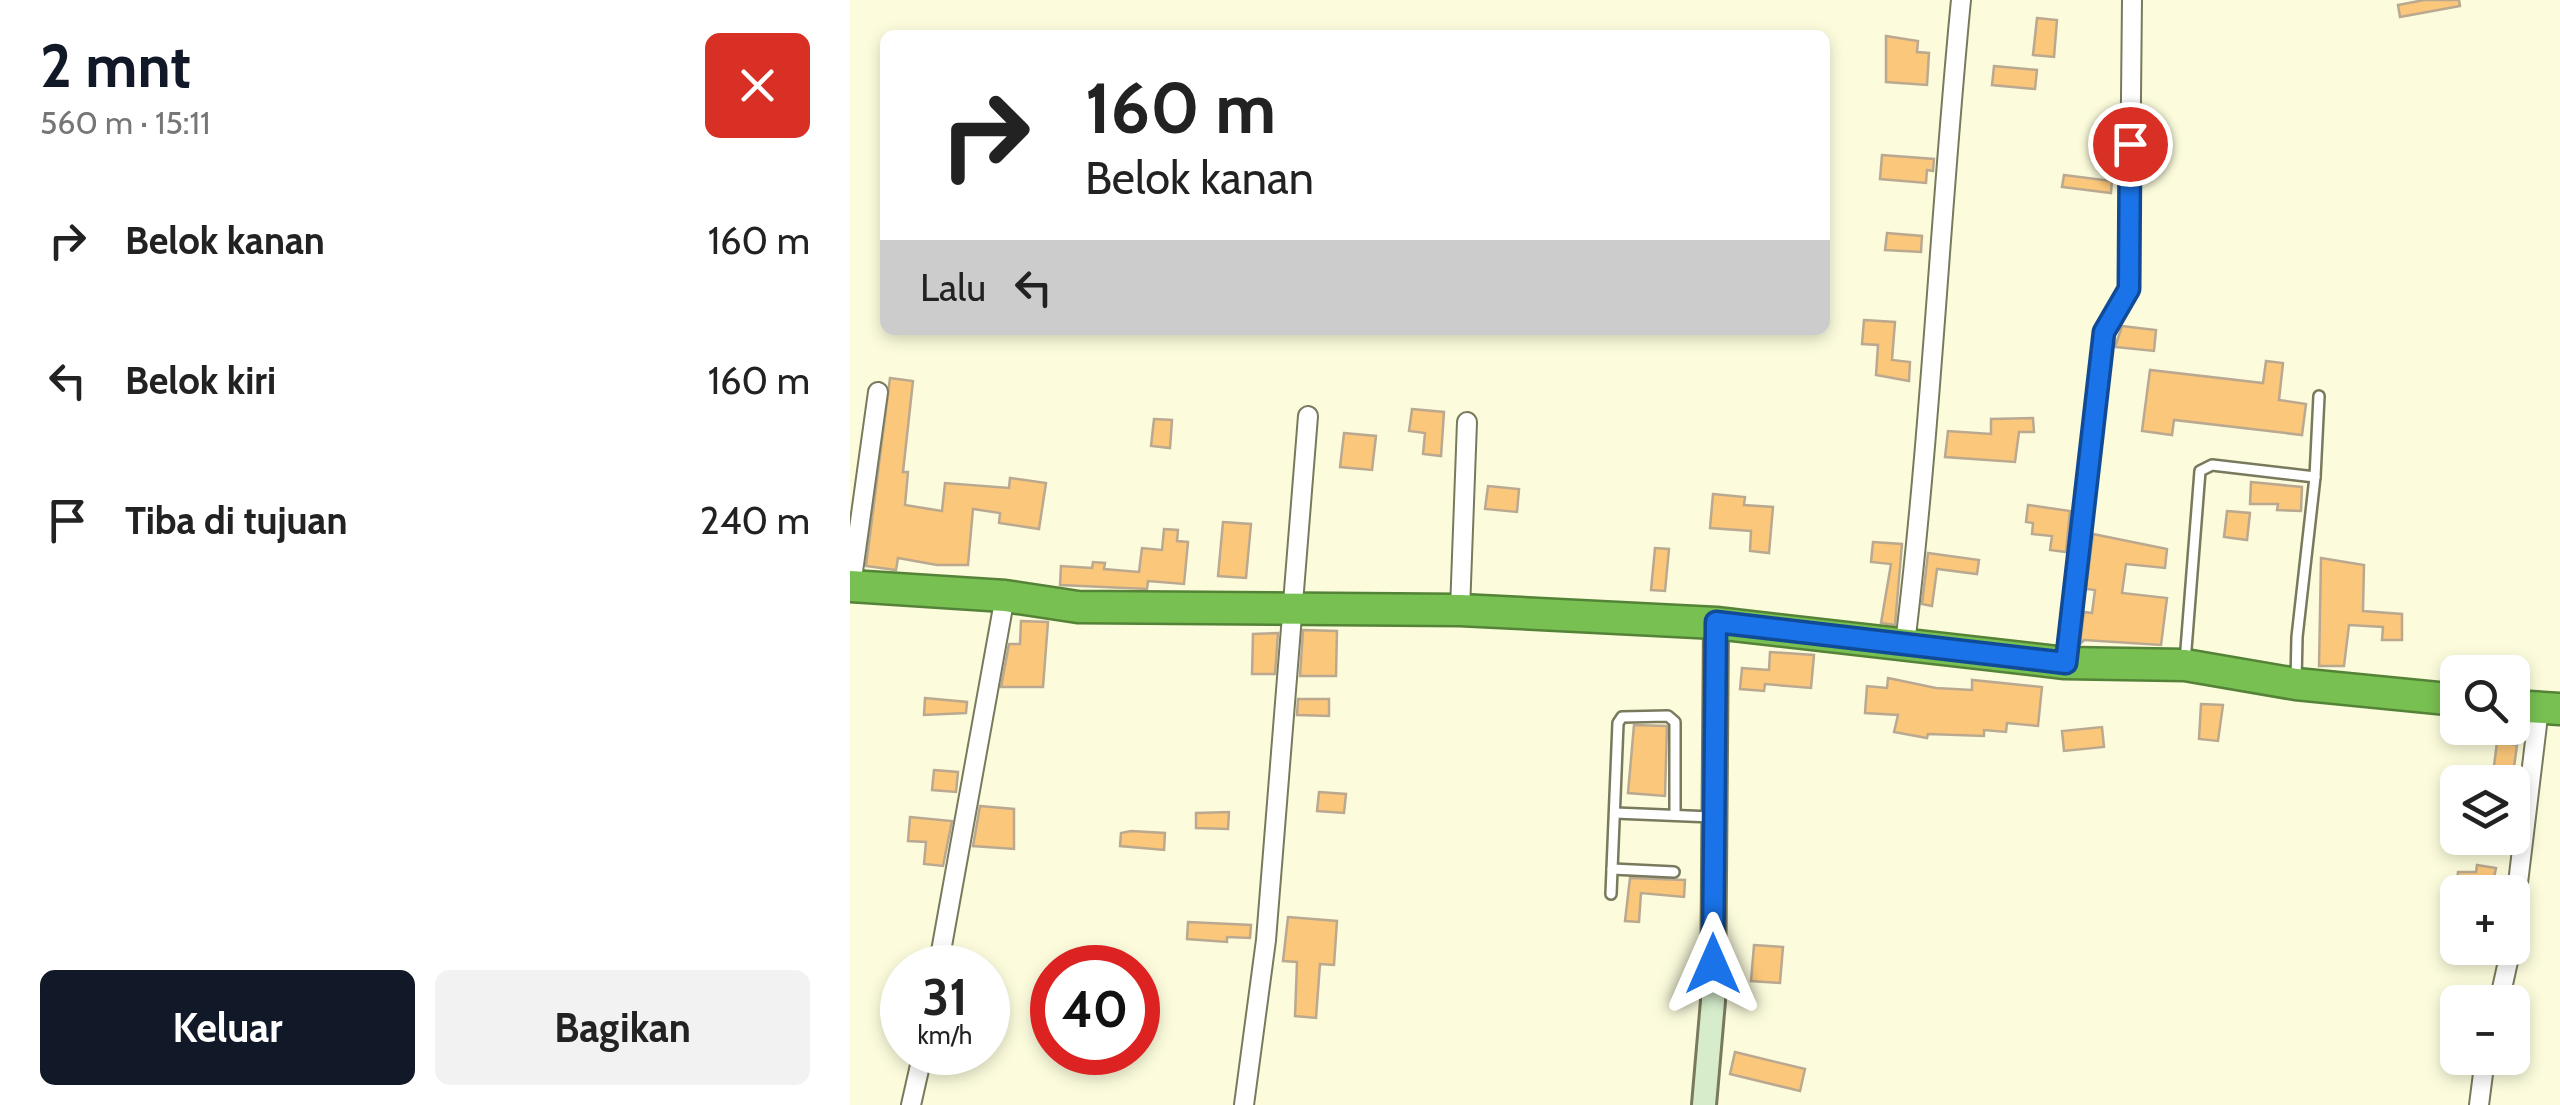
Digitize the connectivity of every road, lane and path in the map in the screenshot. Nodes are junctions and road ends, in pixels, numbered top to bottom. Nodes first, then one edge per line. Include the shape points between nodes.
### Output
1 (1961, 0) edge
2 (2132, 0) edge
3 (878, 392) dead end
4 (2320, 396) dead end
5 (1308, 416) dead end
6 (1466, 422) dead end
7 (2315, 477) junction
8 (850, 586) edge
9 (1005, 596) junction
10 (1295, 608) junction
11 (1460, 610) junction
12 (1716, 622) junction
13 (1904, 644) junction
14 (2066, 663) junction
15 (2185, 665) junction
16 (2296, 684) junction
17 (2440, 698) edge
18 (2537, 708) edge
19 (1616, 813) junction
20 (1674, 814) junction
21 (1712, 817) junction
22 (1612, 870) junction
23 (1674, 872) dead end
24 (2518, 875) edge
25 (1611, 894) dead end
26 (942, 945) edge
27 (918, 1075) edge
28 (2483, 1075) edge
29 (912, 1105) edge
30 (1244, 1105) edge
31 (1704, 1105) edge
32 (2479, 1105) edge

1 - 13 street via 1923,494
2 - 14 street via 2129,289 2104,332
3 - 8 street
4 - 7 lane
5 - 10 street
6 - 11 street
7 - 15 lane via 2203,467
7 - 16 lane
8 - 9 highway
9 - 10 highway via 1078,607
9 - 26 street
10 - 11 highway
10 - 30 street via 1266,940
11 - 12 highway
12 - 13 highway
12 - 21 street
13 - 14 highway
14 - 15 highway
15 - 16 highway
16 - 17 highway
18 - 24 street
19 - 20 lane
19 - 20 lane via 1619,720 1629,715 1676,722
19 - 22 lane
20 - 21 lane
21 - 31 street via 1713,1001
22 - 23 lane
22 - 25 lane
27 - 29 street
28 - 32 street

